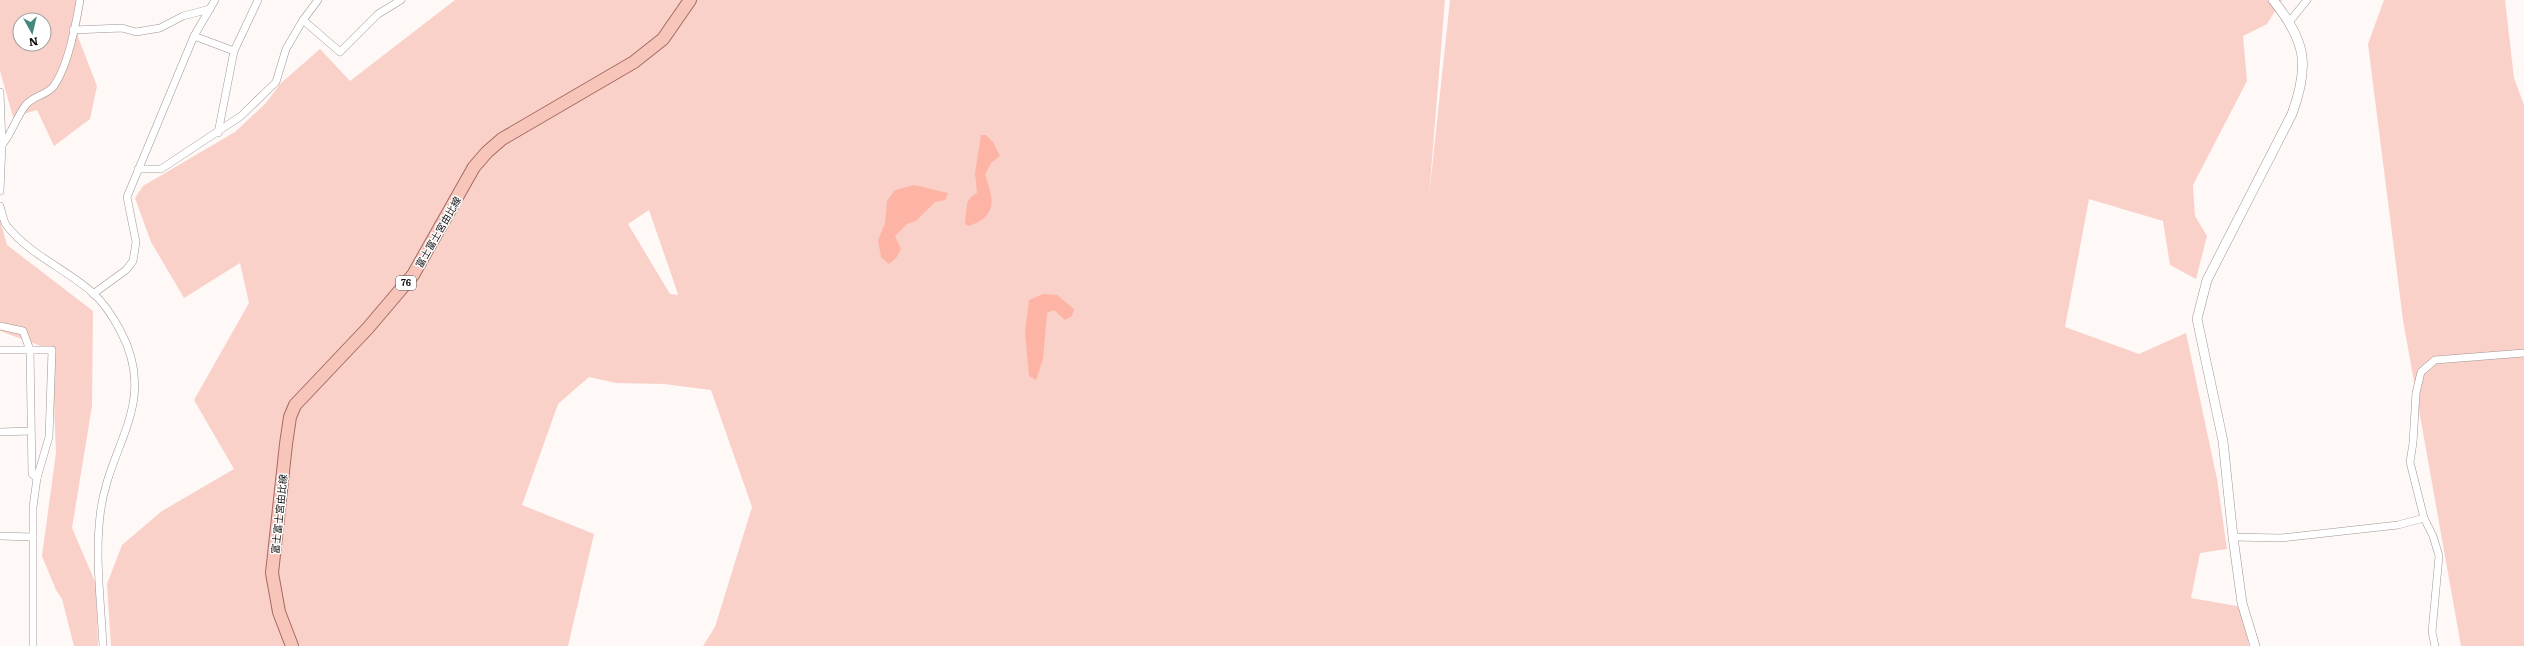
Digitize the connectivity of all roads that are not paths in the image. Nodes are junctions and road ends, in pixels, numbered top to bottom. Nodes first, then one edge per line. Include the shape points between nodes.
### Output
1 (80, 0) edge
2 (215, 0) edge
3 (258, 0) edge
4 (318, 0) edge
5 (400, 0) edge
6 (690, 0) edge
7 (2272, 0) edge
8 (2307, 0) edge
9 (210, 9) junction
10 (303, 20) junction
11 (2290, 21) junction
12 (73, 30) junction
13 (194, 36) junction
14 (234, 51) junction
15 (0, 92) edge
16 (218, 133) junction
17 (2, 145) junction
18 (138, 169) junction
19 (0, 191) edge
20 (0, 206) edge
21 (94, 294) junction
22 (0, 326) edge
23 (0, 350) edge
24 (30, 350) junction
25 (2524, 353) edge
26 (30, 430) junction
27 (0, 432) edge
28 (36, 478) junction
29 (2424, 518) junction
30 (0, 536) edge
31 (33, 537) junction
32 (2232, 537) junction
33 (33, 646) edge
34 (103, 646) edge
35 (292, 646) edge
36 (2255, 646) edge
37 (2435, 646) edge

1 - 12 street
2 - 9 street
3 - 14 street
4 - 10 street
5 - 10 street via 378,14 340,52
6 - 35 main road, 富士富士宮由比線 / 76 via 663,39 634,62 502,139 487,152 474,167 413,275 368,328 295,405 290,417 286,444 272,573 279,612
7 - 11 street
8 - 11 street
9 - 12 street via 183,16 160,28 136,32 122,28
9 - 13 street
10 - 16 street via 286,48 276,82 241,116
11 - 32 street via 2298,38 2303,66 2302,87 2292,114 2206,280 2197,318 2223,441
12 - 17 street via 60,76 52,88 45,94 32,98 25,106 12,133
13 - 14 street
13 - 18 street
14 - 16 street
15 - 17 street
16 - 18 street via 161,169
17 - 19 street
18 - 21 street via 127,197 136,242 133,261 126,270
20 - 21 street via 6,225 29,247
21 - 34 street via 120,330 130,354 136,386 130,420 104,491 100,516
22 - 24 street via 23,331
23 - 24 street
24 - 26 street
24 - 28 street via 52,350 49,437
25 - 29 street via 2435,360 2421,372 2416,393 2410,462
26 - 27 street
26 - 28 street via 32,474
28 - 31 street
29 - 32 street via 2398,525 2281,538
29 - 37 street via 2439,556 2432,632
30 - 31 street
31 - 33 street
32 - 36 street via 2242,603

